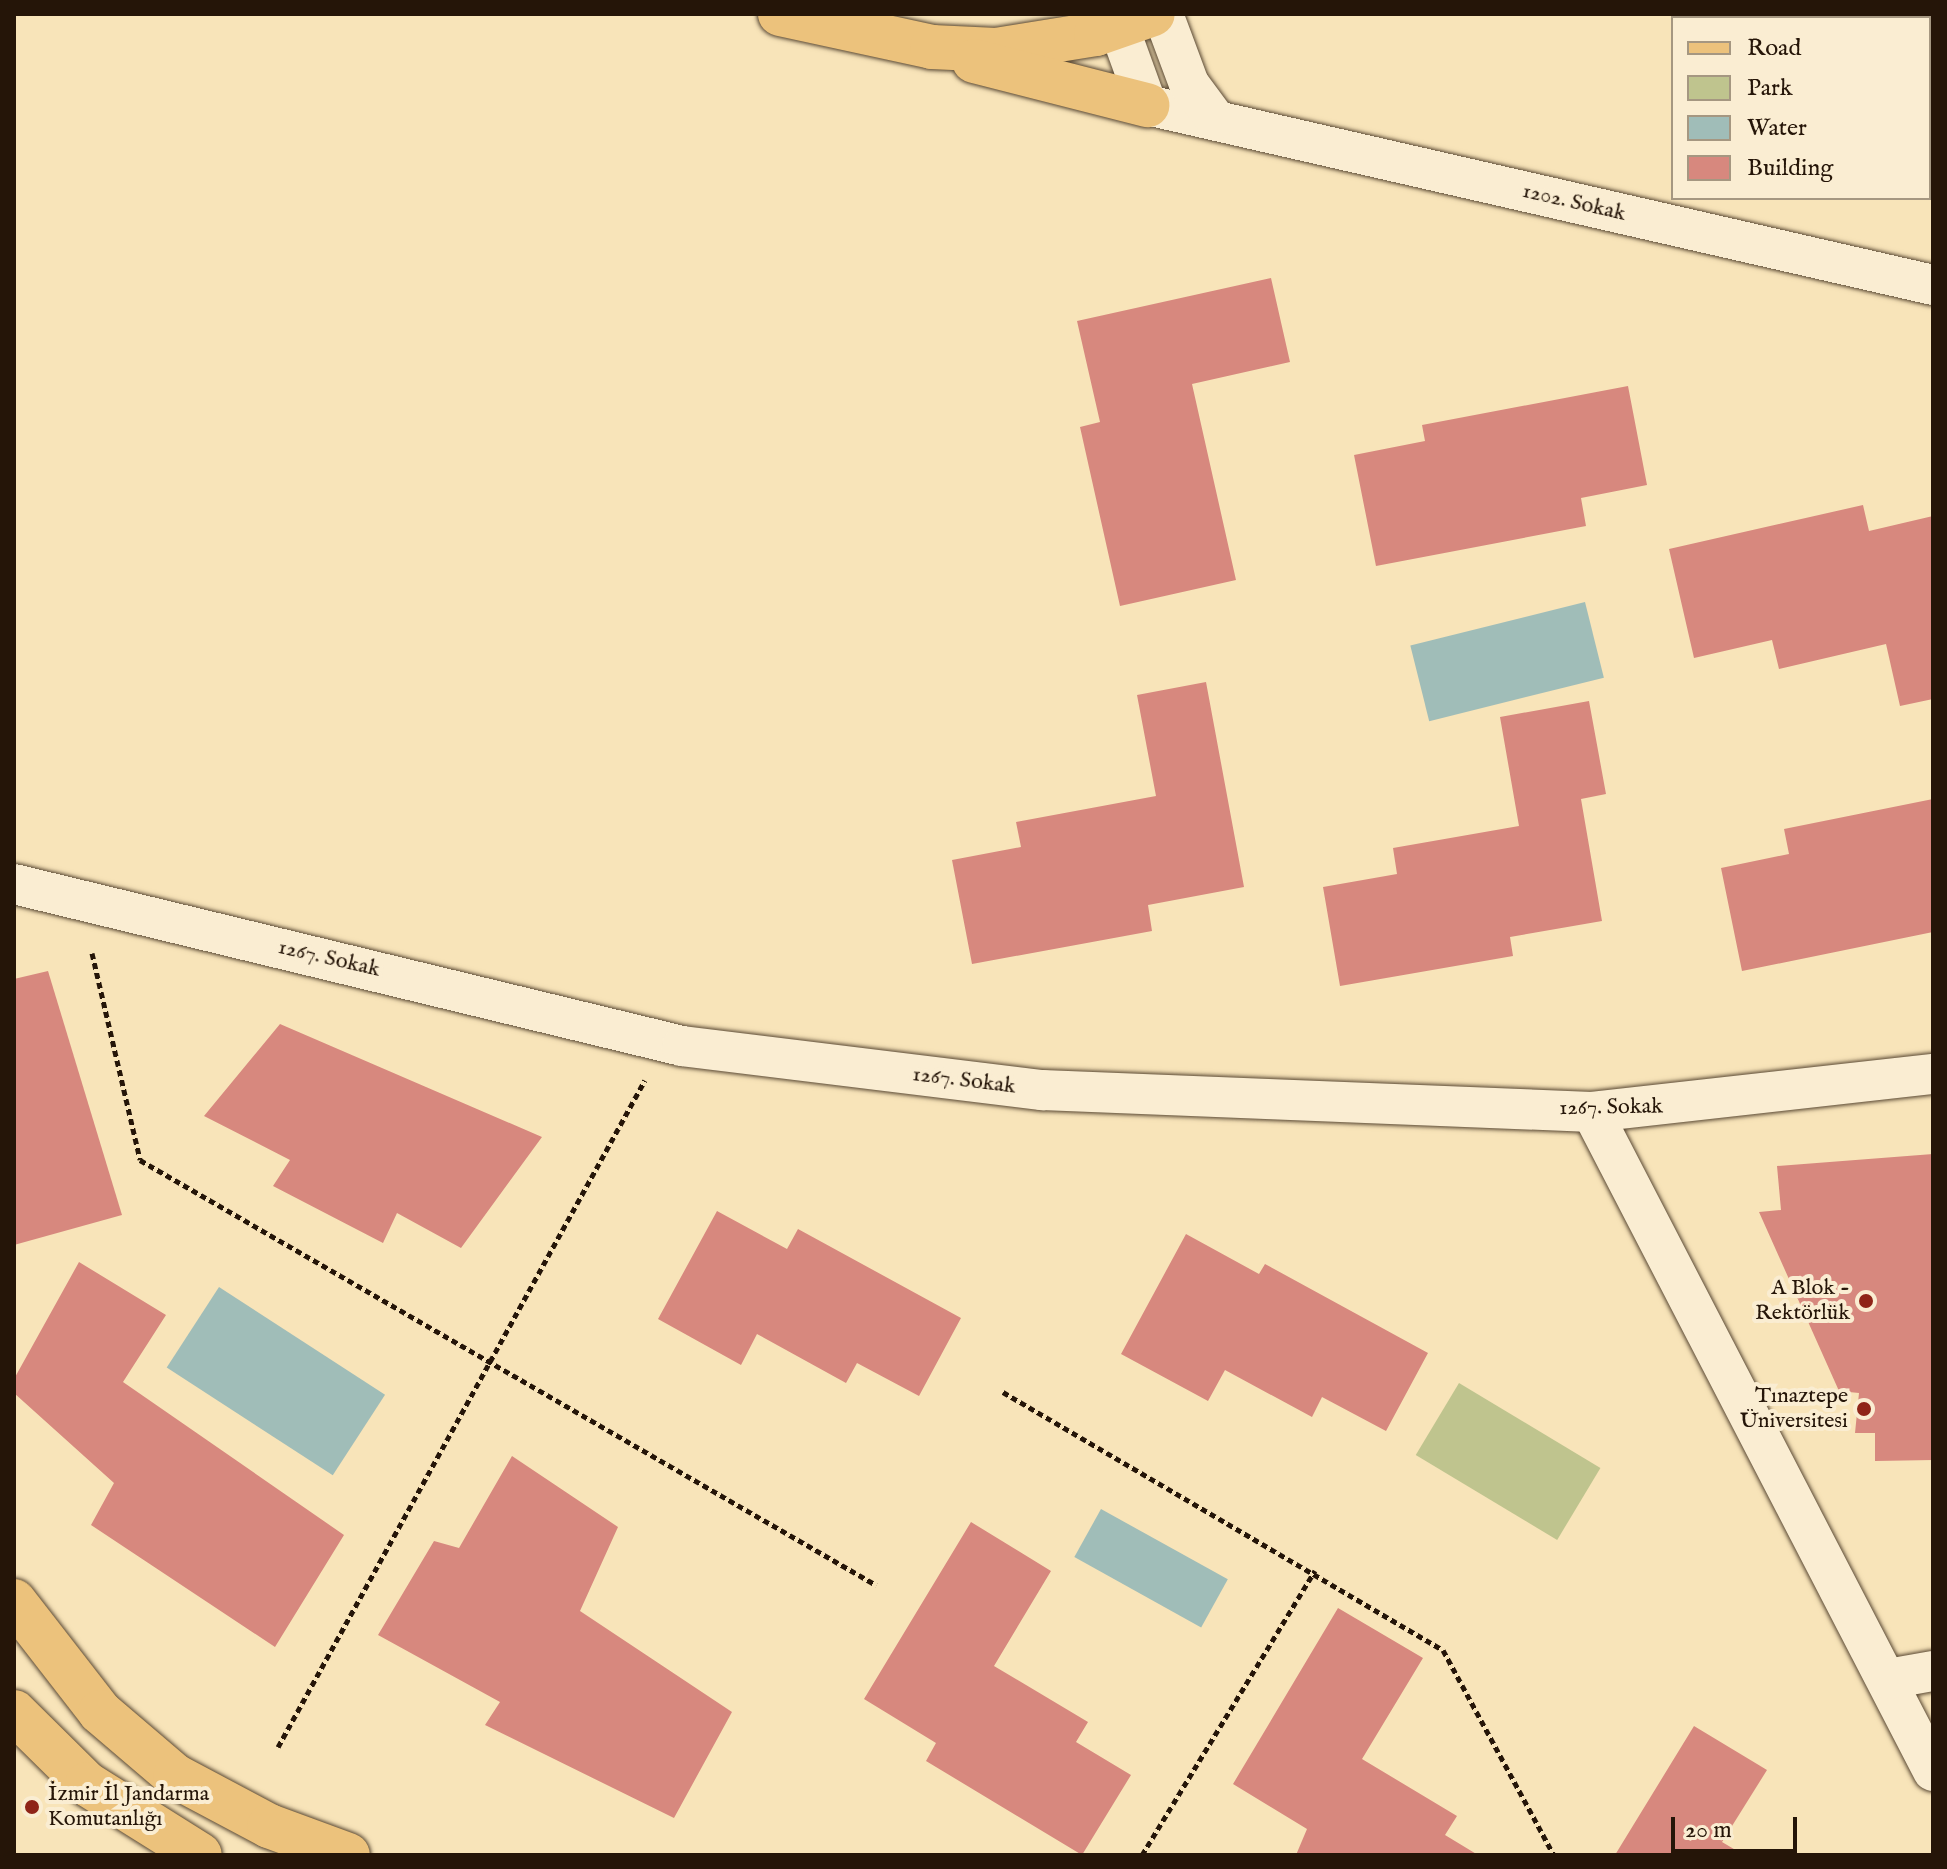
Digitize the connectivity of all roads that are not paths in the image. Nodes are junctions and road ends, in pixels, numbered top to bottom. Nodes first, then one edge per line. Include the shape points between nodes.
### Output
1 (780, 14) edge
2 (1163, 14) edge
3 (1128, 18) edge
4 (875, 36) junction
5 (1147, 105) junction
6 (1215, 119) junction
7 (1933, 285) edge
8 (14, 884) edge
9 (1933, 1074) edge
10 (1592, 1112) junction
11 (14, 1601) edge
12 (1933, 1671) edge
13 (1888, 1679) junction
14 (14, 1712) edge
15 (1923, 1730) edge
16 (1933, 1771) edge
17 (200, 1855) edge
18 (348, 1855) edge

1 - 4 main road
2 - 6 street via 1189,84
3 - 4 main road via 996,50
3 - 5 street
4 - 5 main road
5 - 6 street, 1202. Sokak
6 - 7 street, 1202. Sokak
8 - 10 street, 1267. Sokak via 682,1046 1042,1090
9 - 10 street, 1267. Sokak
10 - 13 street
11 - 18 main road via 100,1712 175,1776 269,1826
12 - 13 street
13 - 15 street
14 - 17 main road via 87,1784
15 - 16 street

